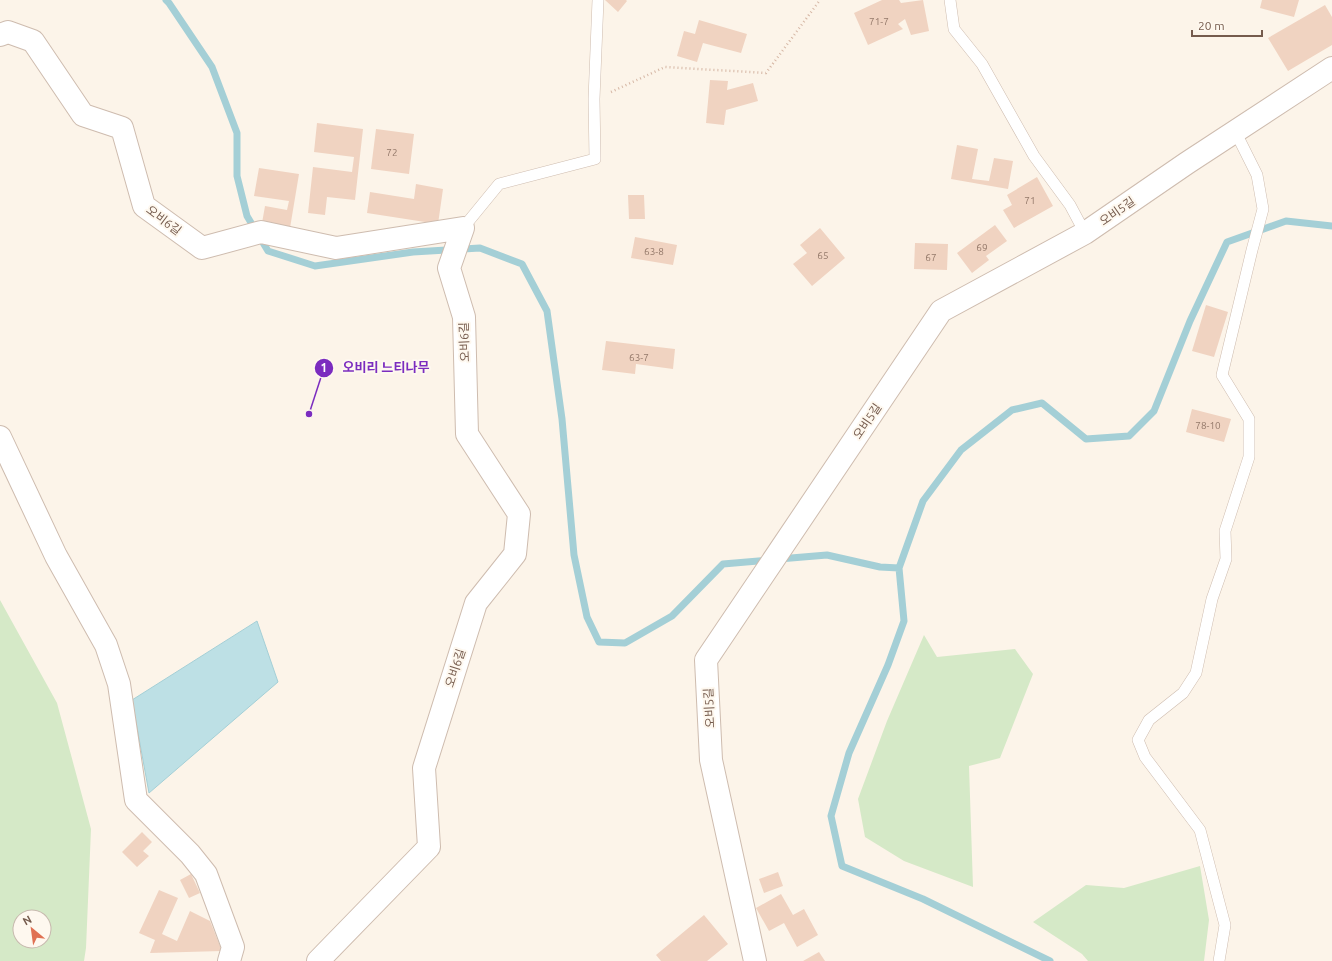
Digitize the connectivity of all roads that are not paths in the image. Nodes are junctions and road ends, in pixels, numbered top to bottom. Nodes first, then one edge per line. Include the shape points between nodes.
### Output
1 (598, 0) edge
2 (950, 0) edge
3 (0, 35) edge
4 (1332, 68) edge
5 (1236, 131) junction
6 (463, 228) junction
7 (1085, 233) junction
8 (0, 437) edge
9 (229, 961) edge
10 (318, 961) edge
11 (755, 961) edge
12 (1219, 961) edge

1 - 6 lane via 594,99 595,159 499,184
2 - 7 lane via 954,29 982,64 1034,156 1070,205
3 - 6 street, 오비6길 via 8,32 33,41 83,115 122,128 144,206 202,248 261,232 336,248
4 - 5 street, 오비5길
5 - 7 street, 오비5길
5 - 12 lane via 1257,175 1263,210 1222,375 1249,419 1249,457 1224,531 1226,559 1212,599 1196,673 1183,693 1149,720 1138,740 1145,757 1200,830 1225,925
6 - 10 street, 오비6길 via 449,268 464,317 467,434 519,514 515,554 476,603 424,768 428,847
7 - 11 street, 오비5길 via 941,311 706,660 711,760
8 - 9 street via 56,556 106,645 119,684 136,800 190,854 206,874 233,947

